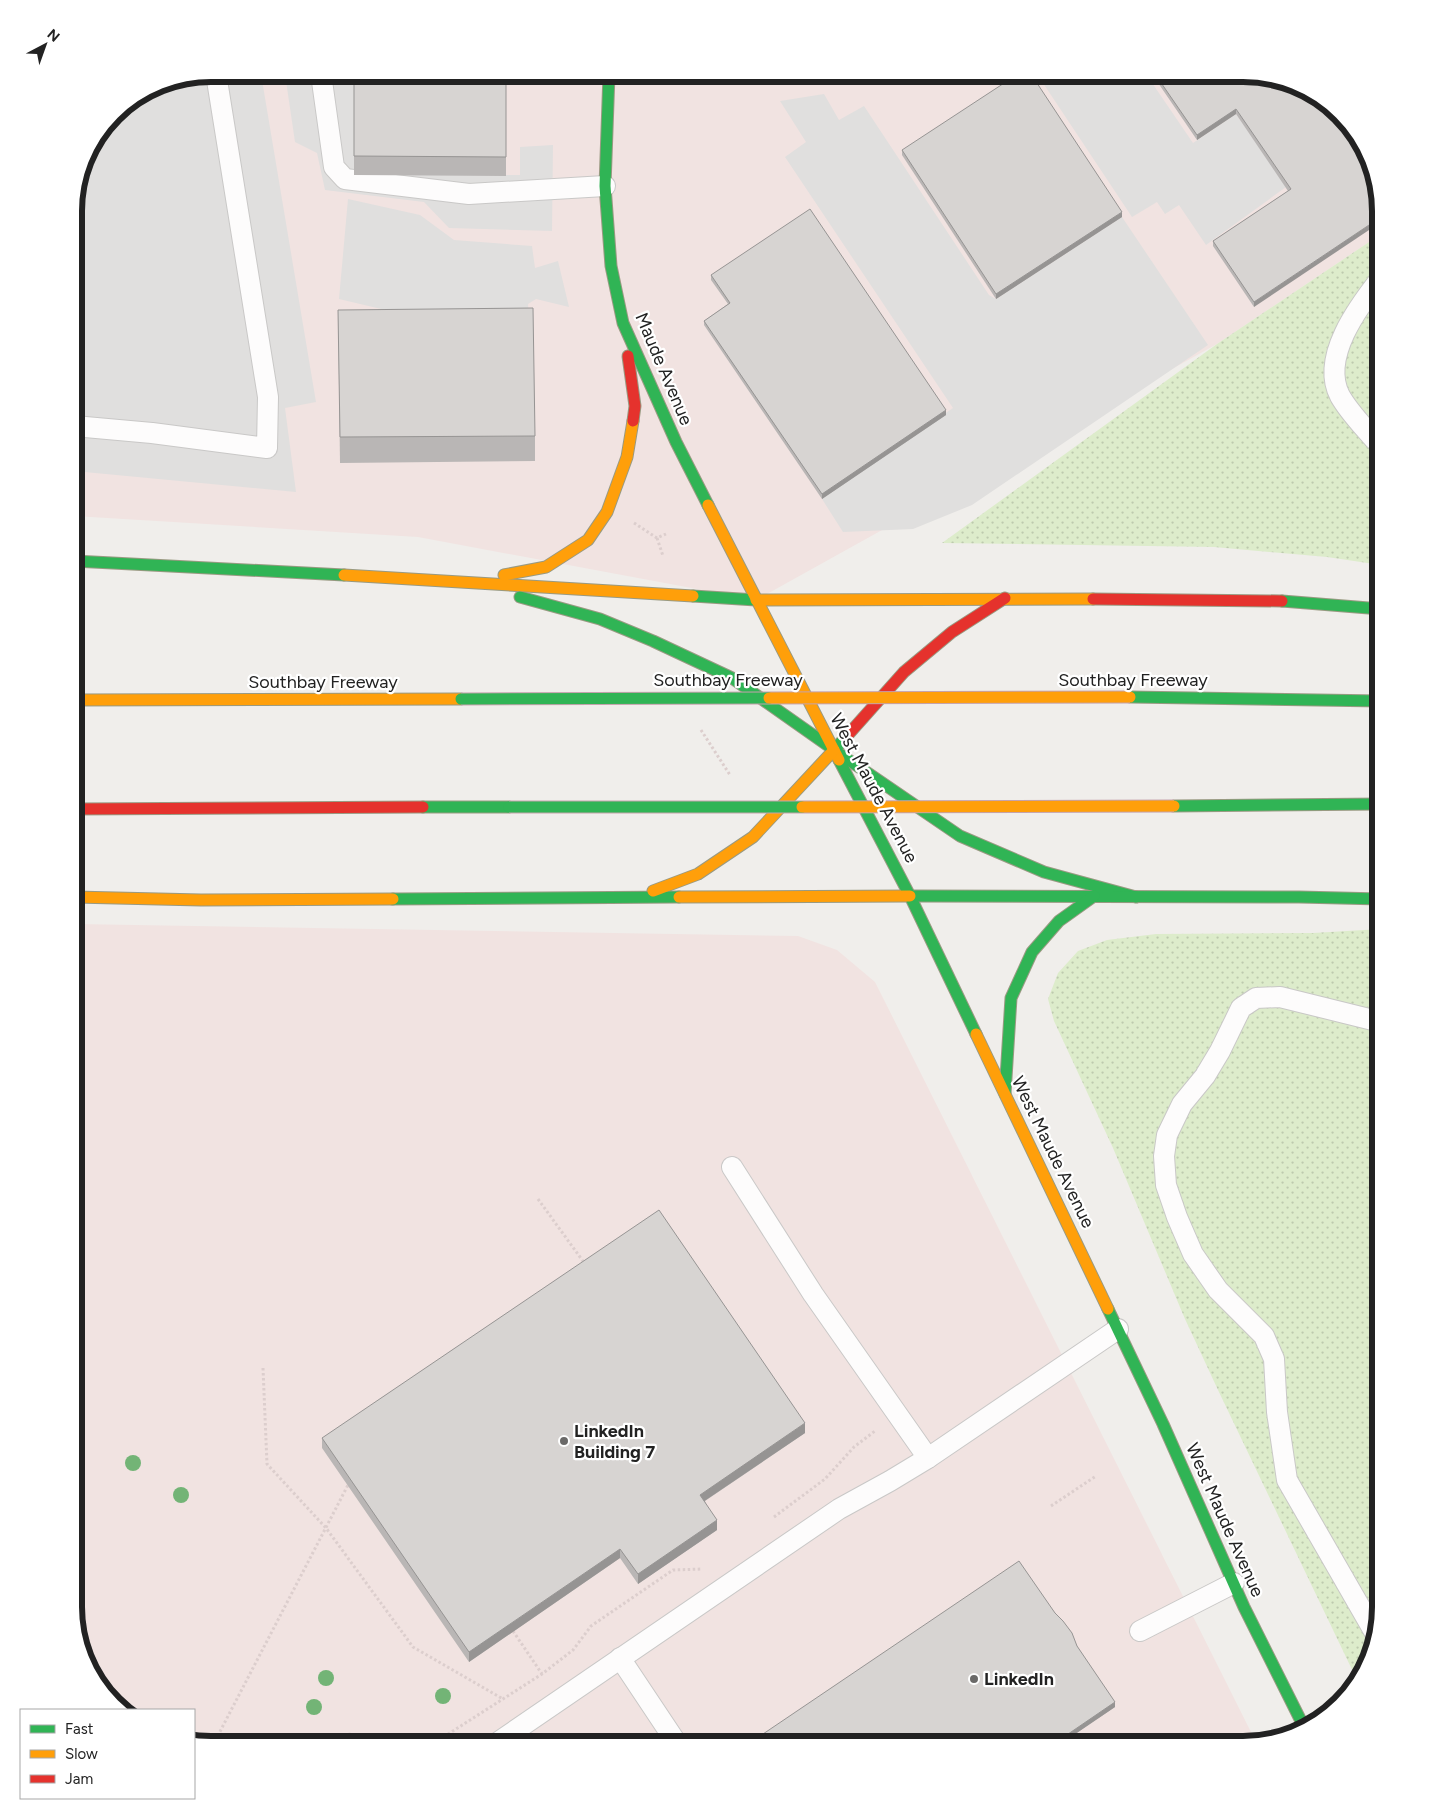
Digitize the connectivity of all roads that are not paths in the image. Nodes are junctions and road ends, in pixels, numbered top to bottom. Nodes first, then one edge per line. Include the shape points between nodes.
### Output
1 (217, 82) edge
2 (322, 82) edge
3 (609, 82) edge
4 (605, 186) junction
5 (1372, 290) edge
6 (623, 323) junction
7 (83, 427) edge
8 (1372, 436) edge
9 (83, 561) edge
10 (466, 582) junction
11 (1005, 598) junction
12 (756, 600) junction
13 (1372, 608) edge
14 (83, 700) edge
15 (1372, 701) edge
16 (834, 750) junction
17 (1372, 804) edge
18 (83, 809) edge
19 (910, 896) junction
20 (1094, 896) junction
21 (83, 897) edge
22 (636, 897) junction
23 (1136, 897) junction
24 (1372, 899) edge
25 (1372, 1020) edge
26 (1005, 1094) junction
27 (732, 1166) dead end
28 (1118, 1329) junction
29 (928, 1458) junction
30 (1234, 1583) junction
31 (1371, 1626) edge
32 (1140, 1631) dead end
33 (620, 1658) junction
34 (1302, 1723) edge
35 (507, 1736) edge
36 (672, 1736) edge

1 - 7 lane via 268,396 267,448
2 - 4 lane via 334,167 345,179 469,194
3 - 4 main road, Maude Avenue
4 - 6 main road, Maude Avenue via 612,266
5 - 8 lane via 1355,314 1339,348 1334,371 1340,396
6 - 10 main road via 635,406 627,457 607,512 588,540 546,566
6 - 12 main road, Maude Avenue via 676,442
9 - 10 main road
10 - 12 main road
10 - 16 main road via 600,619 653,641 732,678
11 - 12 main road
11 - 13 main road via 1298,601
11 - 16 main road via 952,632 904,672
12 - 16 main road, West Maude Avenue
14 - 15 main road, Southbay Freeway, bridge via 1130,696
16 - 19 main road, West Maude Avenue
16 - 22 main road via 753,838 698,874
16 - 23 main road via 960,836 1044,872
17 - 18 main road, bridge
19 - 20 main road
19 - 22 main road
19 - 26 main road, West Maude Avenue
20 - 23 main road
20 - 26 main road via 1058,921 1032,952 1011,998
21 - 22 main road via 201,900
23 - 24 main road
25 - 31 lane via 1280,997 1256,998 1241,1008 1205,1076 1182,1104 1167,1135 1164,1156 1166,1184 1192,1254 1218,1290 1264,1336 1274,1359 1277,1412 1287,1480
26 - 28 main road, West Maude Avenue
27 - 29 lane via 813,1294
28 - 29 lane
28 - 30 main road, West Maude Avenue
29 - 33 lane via 839,1509
30 - 32 lane
30 - 34 main road, West Maude Avenue
33 - 35 lane
33 - 36 lane

